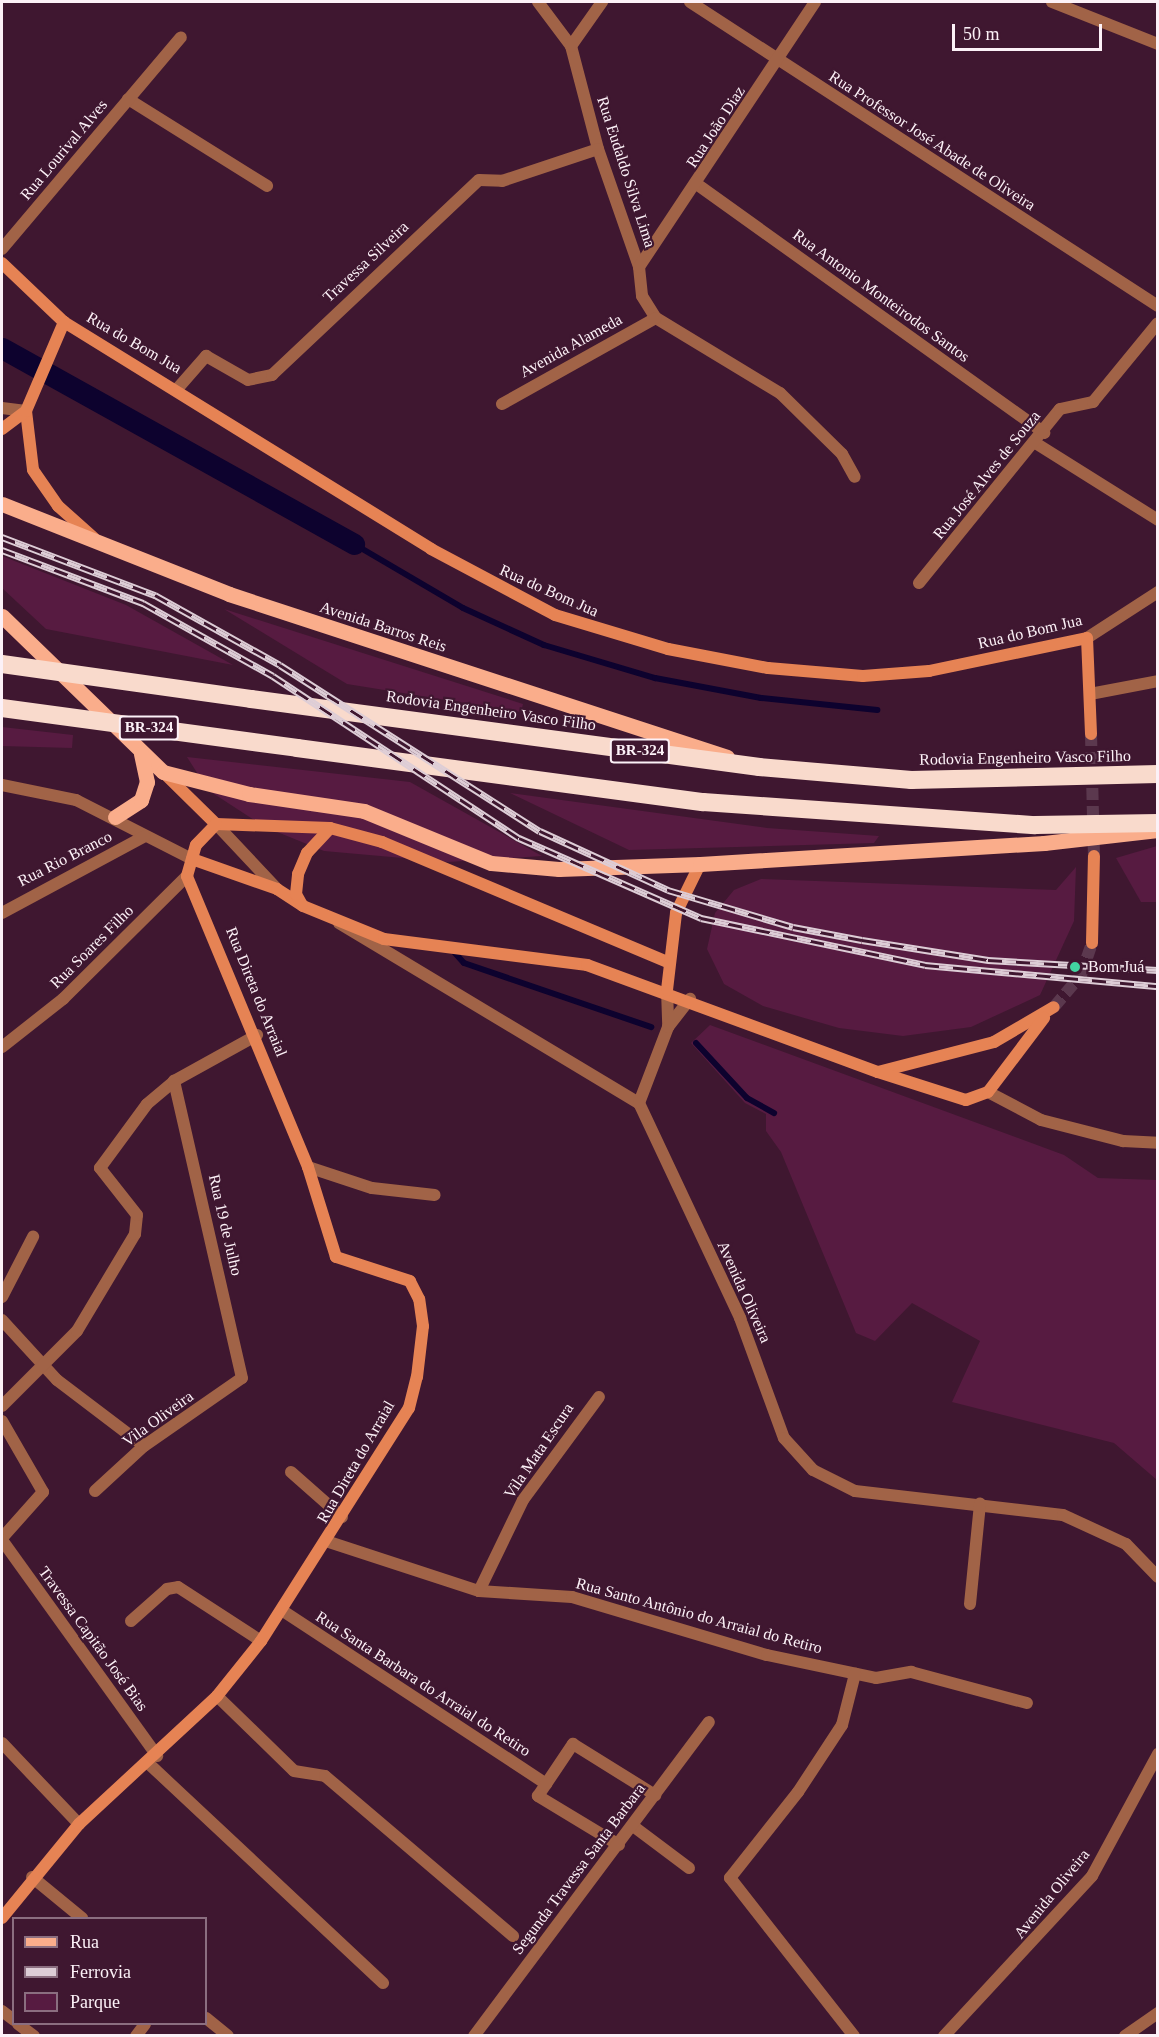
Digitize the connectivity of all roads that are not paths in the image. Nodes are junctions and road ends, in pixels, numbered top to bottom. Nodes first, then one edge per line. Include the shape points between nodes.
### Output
1 (538, 2) edge
2 (602, 2) edge
3 (690, 2) edge
4 (815, 2) edge
5 (1052, 2) edge
6 (182, 37) dead end
7 (1158, 44) edge
8 (571, 46) junction
9 (779, 60) junction
10 (128, 99) junction
11 (598, 149) junction
12 (698, 185) junction
13 (267, 186) dead end
14 (2, 249) edge
15 (2, 263) edge
16 (639, 267) junction
17 (1158, 306) edge
18 (656, 318) junction
19 (64, 322) junction
20 (1158, 322) edge
21 (178, 388) junction
22 (502, 404) dead end
23 (2, 408) edge
24 (26, 411) junction
25 (2, 429) edge
26 (1041, 439) junction
27 (855, 477) dead end
28 (2, 504) edge
29 (1158, 520) edge
30 (100, 543) junction
31 (919, 583) dead end
32 (1158, 592) edge
33 (2, 616) edge
34 (1087, 638) junction
35 (2, 664) edge
36 (1158, 681) edge
37 (1090, 694) junction
38 (2, 708) edge
39 (1091, 734) tunnel mouth
40 (132, 741) junction
41 (759, 767) junction
42 (163, 772) junction
43 (1158, 774) edge
44 (3, 786) edge
45 (115, 818) junction
46 (1158, 823) edge
47 (216, 824) junction
48 (330, 828) junction
49 (1158, 830) edge
50 (145, 836) junction
51 (1094, 856) tunnel mouth
52 (192, 859) junction
53 (699, 864) junction
54 (187, 876) junction
55 (277, 889) junction
56 (303, 906) junction
57 (2, 913) edge
58 (339, 923) junction
59 (1092, 942) tunnel mouth
60 (667, 962) junction
61 (667, 990) junction
62 (690, 999) junction
63 (668, 1027) junction
64 (257, 1035) junction
65 (2, 1047) edge
66 (878, 1072) junction
67 (174, 1081) junction
68 (988, 1092) junction
69 (639, 1103) junction
70 (1158, 1143) edge
71 (308, 1167) junction
72 (435, 1195) dead end
73 (33, 1237) dead end
74 (2, 1297) edge
75 (2, 1320) edge
76 (44, 1366) junction
77 (242, 1378) joint
78 (599, 1397) dead end
79 (2, 1406) edge
80 (2, 1421) edge
81 (144, 1446) junction
82 (291, 1472) dead end
83 (95, 1491) dead end
84 (980, 1503) junction
85 (342, 1517) junction
86 (2, 1539) edge
87 (329, 1542) junction
88 (1158, 1577) edge
89 (479, 1591) junction
90 (970, 1604) dead end
91 (283, 1611) junction
92 (130, 1621) dead end
93 (261, 1641) junction
94 (855, 1674) junction
95 (217, 1696) junction
96 (1027, 1702) dead end
97 (710, 1722) dead end
98 (2, 1743) edge
99 (1158, 1754) edge
100 (152, 1760) junction
101 (546, 1784) junction
102 (656, 1795) junction
103 (79, 1824) junction
104 (633, 1826) junction
105 (619, 1845) junction
106 (689, 1868) dead end
107 (32, 1877) junction
108 (81, 1917) edge
109 (2, 1918) edge
110 (513, 1936) dead end
111 (383, 1983) dead end
112 (1158, 2013) edge
113 (207, 2019) edge
114 (19, 2025) edge
115 (34, 2036) edge
116 (228, 2036) edge
117 (474, 2036) edge
118 (854, 2036) edge
119 (944, 2036) edge
120 (1125, 2036) edge

1 - 8 street, Rua Eudaldo Silva Lima
2 - 8 street
3 - 9 street, Rua Professor José Abade de Oliveira
4 - 9 street, Rua João Diaz
5 - 7 street
6 - 10 street, Rua Lourival Alves
8 - 11 street, Rua Eudaldo Silva Lima
9 - 12 street, Rua João Diaz
9 - 17 street, Rua Professor José Abade de Oliveira
10 - 13 street, Rua Lourival Alves
10 - 14 street, Rua Lourival Alves
11 - 16 street, Rua Eudaldo Silva Lima
11 - 21 street, Travessa Silveira via 502,181 479,180 272,375 248,380 203,356
12 - 16 street, Rua João Diaz
12 - 26 street, Rua Antonio Monteirodos Santos
15 - 19 street, Rua do Bom Jua
16 - 18 street, Rua Eudaldo Silva Lima via 642,296
18 - 22 street, Avenida Alameda
18 - 27 street via 776,389 842,454
19 - 21 street, Rua do Bom Jua
19 - 24 street
20 - 26 street, Rua José Alves de Souza via 1093,402 1060,409
21 - 34 street, Rua do Bom Jua via 503,591 605,634 768,668 863,676 929,671
23 - 24 street
24 - 25 street
24 - 30 street via 33,470 58,506
26 - 29 street, Rua Antonio Monteirodos Santos
26 - 31 street, Rua José Alves de Souza
28 - 30 main road, Avenida Barros Reis
30 - 41 main road, Avenida Barros Reis via 229,594
32 - 34 street, Rua do Bom Jua
33 - 40 main road
34 - 37 street
35 - 41 highway, Rodovia Engenheiro Vasco Filho / BR-324, bridge
36 - 37 street
37 - 39 street
38 - 46 highway, BR-324, bridge via 703,802 1035,825
40 - 42 main road
40 - 45 main road via 147,763 147,782 141,800
41 - 43 highway, Rodovia Engenheiro Vasco Filho / BR-324 via 910,780
42 - 47 street
42 - 53 main road via 249,794 364,811 491,862 559,869
44 - 45 street via 76,800
45 - 50 street
47 - 48 street
47 - 52 street, Rua Soares Filho via 196,845
47 - 55 street
48 - 56 street via 307,853 298,873 296,894
48 - 60 street via 382,842
49 - 53 main road via 1020,845
50 - 52 street
50 - 57 street, Rua Rio Branco
51 - 59 street
52 - 54 street, Rua Soares Filho
52 - 55 street
53 - 60 street via 676,913
54 - 64 street, Rua Direta do Arraial
54 - 65 street, Rua Soares Filho via 63,999
55 - 56 street
56 - 58 street
58 - 61 street via 384,939 587,965
58 - 69 street
60 - 61 street
61 - 62 street
61 - 63 street
62 - 63 street
62 - 66 street
63 - 69 street
64 - 67 street
64 - 71 street, Rua Direta do Arraial
66 - 68 street via 941,1096 966,1100
66 - 68 street via 994,1042 1051,1010
67 - 76 street via 147,1104 100,1168 137,1215 135,1234 77,1331
67 - 77 street, Rua 19 de Julho
68 - 70 street via 1041,1120 1123,1141
69 - 84 street, Avenida Oliveira via 740,1318 784,1438 798,1457 855,1491
71 - 72 street via 372,1188
71 - 85 street, Rua Direta do Arraial via 336,1257 410,1281 423,1320 409,1408
73 - 74 street
75 - 76 street
76 - 79 street
76 - 81 street via 104,1420
77 - 81 street, Vila Oliveira
78 - 89 street, Vila Mata Escura via 523,1500
80 - 86 street via 43,1492
81 - 83 street, Vila Oliveira
82 - 85 street
84 - 88 street, Avenida Oliveira via 1029,1507 1097,1527 1126,1544
84 - 90 street
85 - 87 street, Rua Direta do Arraial
86 - 100 street, Travessa Capitão José Bias
87 - 89 street, Rua Santo Antônio do Arraial do Retiro
87 - 91 street, Rua Direta do Arraial
89 - 94 street, Rua Santo Antônio do Arraial do Retiro via 573,1597 767,1655
91 - 93 street, Rua Direta do Arraial
91 - 101 street, Rua Santa Barbara do Arraial do Retiro
92 - 93 street via 167,1588 178,1587
93 - 95 street, Rua Direta do Arraial
94 - 96 street, Rua Santo Antônio do Arraial do Retiro via 876,1678 911,1672
94 - 118 street via 842,1725 798,1792 730,1878
95 - 100 street, Rua Direta do Arraial
95 - 110 street via 294,1771 325,1776
97 - 102 street, Segunda Travessa Santa Barbara
98 - 103 street
99 - 119 street, Avenida Oliveira via 1092,1876
100 - 103 street, Rua Direta do Arraial
100 - 111 street, Travessa Capitão José Bias
101 - 102 street via 573,1744
101 - 105 street via 538,1796
102 - 104 street, Segunda Travessa Santa Barbara
103 - 107 street, Rua Direta do Arraial
104 - 105 street, Segunda Travessa Santa Barbara
104 - 106 street
105 - 117 street, Segunda Travessa Santa Barbara
107 - 108 street
107 - 109 street, Rua Direta do Arraial
112 - 120 street
113 - 116 street
114 - 115 street

